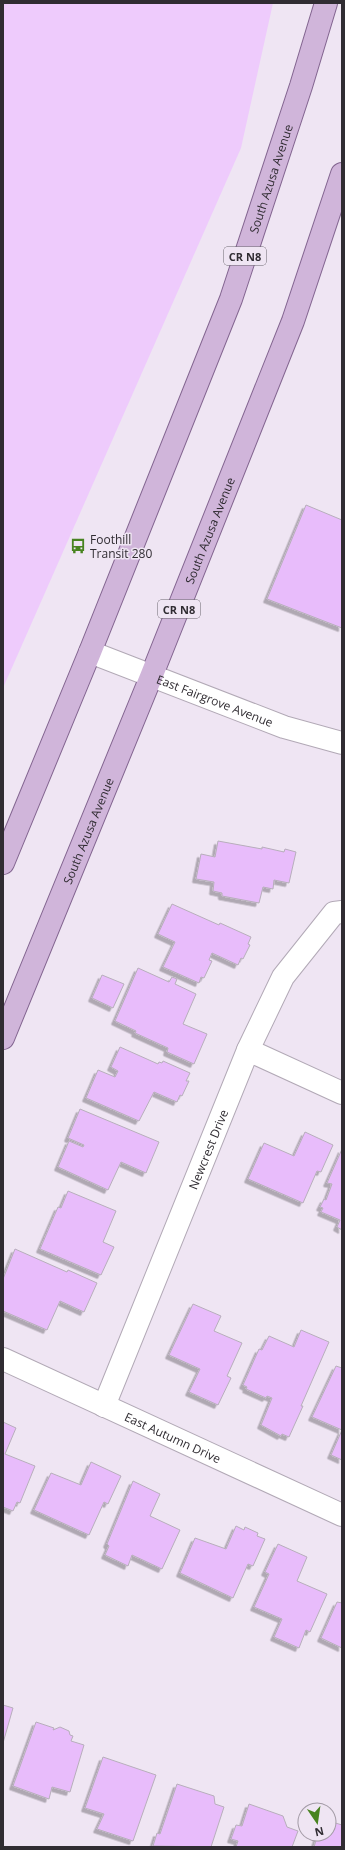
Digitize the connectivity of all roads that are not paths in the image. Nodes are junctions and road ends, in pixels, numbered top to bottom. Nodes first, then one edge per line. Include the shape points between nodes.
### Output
1 (326, 3) edge
2 (342, 174) edge
3 (90, 652) junction
4 (152, 677) junction
5 (342, 743) edge
6 (3, 863) edge
7 (342, 912) edge
8 (3, 1038) edge
9 (248, 1050) junction
10 (342, 1093) edge
11 (3, 1359) edge
12 (104, 1406) junction
13 (342, 1515) edge

1 - 3 main road, South Azusa Avenue / CR N8 via 231,299
2 - 4 main road, South Azusa Avenue / CR N8 via 294,321
3 - 4 street, East Fairgrove Avenue
3 - 6 main road, South Azusa Avenue / CR N8
4 - 5 street, East Fairgrove Avenue via 284,727
4 - 8 main road, South Azusa Avenue / CR N8
7 - 9 street, Newcrest Drive via 334,913 283,976
9 - 10 street
9 - 12 street, Newcrest Drive
11 - 12 street, East Autumn Drive
12 - 13 street, East Autumn Drive

